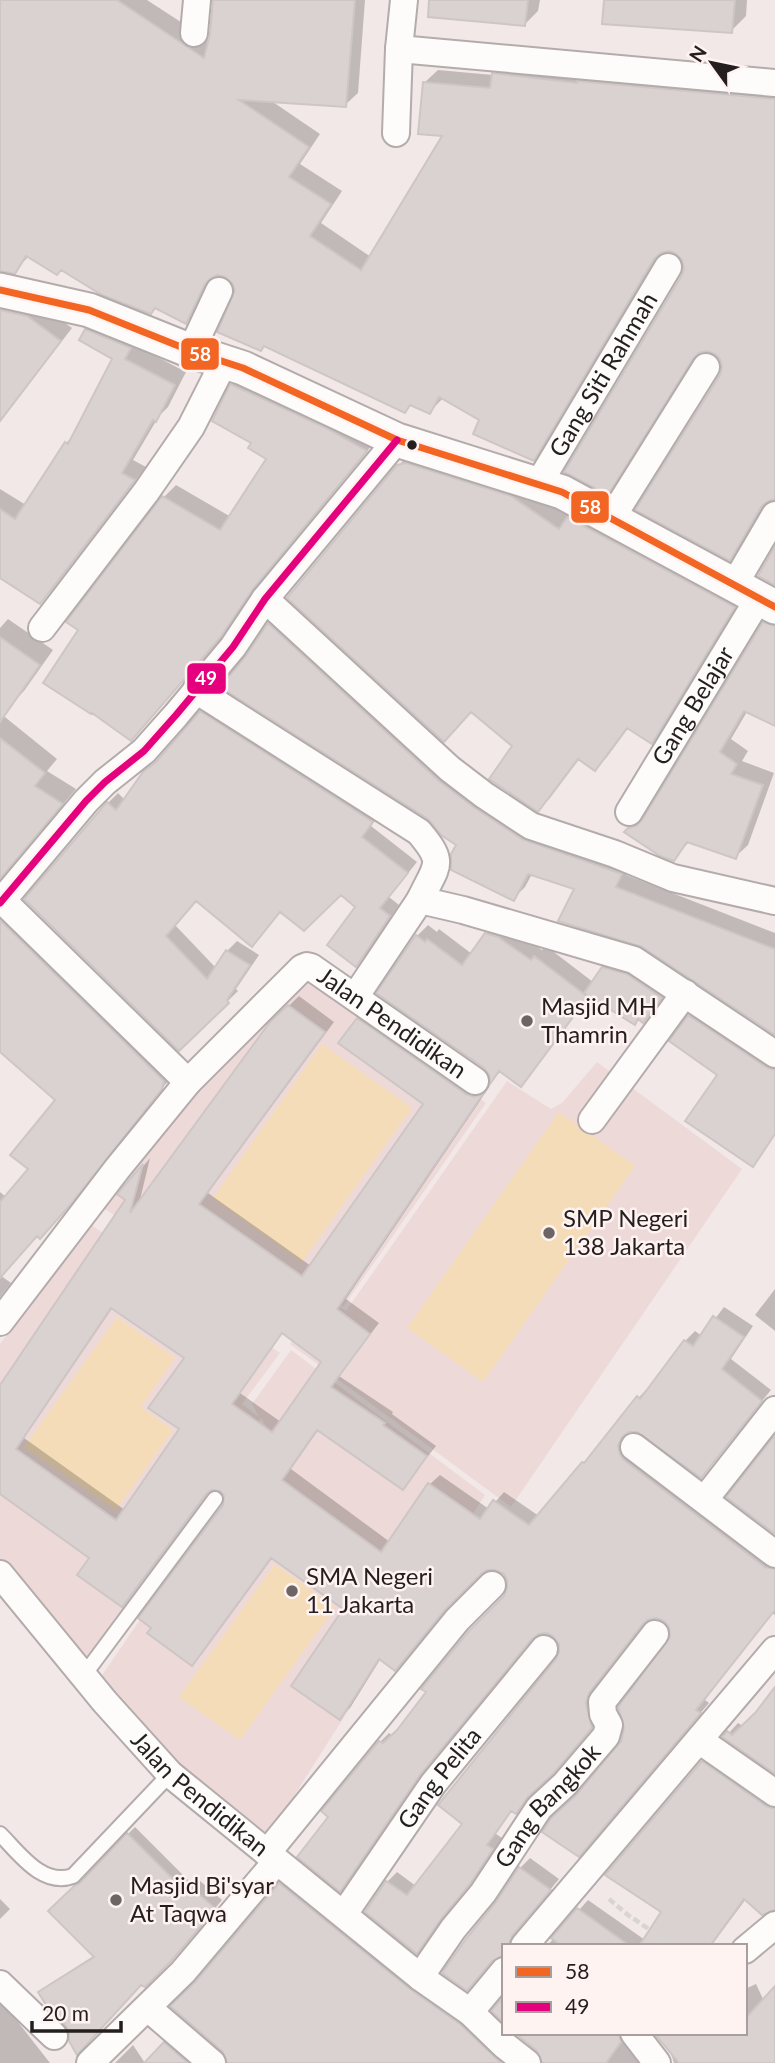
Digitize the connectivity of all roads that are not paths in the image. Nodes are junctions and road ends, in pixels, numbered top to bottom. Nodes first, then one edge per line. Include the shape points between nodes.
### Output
1 (197, 0) edge
2 (404, 0) edge
3 (194, 33) dead end
4 (399, 49) junction
5 (775, 83) edge
6 (396, 132) dead end
7 (668, 267) dead end
8 (0, 290) edge
9 (219, 291) dead end
10 (191, 351) junction
11 (224, 362) junction
12 (706, 367) dead end
13 (397, 439) junction
14 (539, 483) junction
15 (775, 514) edge
16 (611, 519) junction
17 (756, 597) edge
18 (265, 599) junction
19 (42, 628) dead end
20 (196, 690) junction
21 (629, 812) dead end
22 (420, 900) junction
23 (775, 901) edge
24 (2, 902) edge
25 (685, 993) junction
26 (355, 997) junction
27 (775, 1054) edge
28 (475, 1081) dead end
29 (188, 1082) junction
30 (592, 1120) dead end
31 (0, 1322) edge
32 (775, 1410) edge
33 (634, 1447) dead end
34 (215, 1499) dead end
35 (705, 1499) junction
36 (775, 1554) edge
37 (0, 1574) edge
38 (492, 1585) dead end
39 (655, 1634) dead end
40 (544, 1649) dead end
41 (775, 1650) edge
42 (84, 1675) junction
43 (699, 1740) junction
44 (170, 1774) junction
45 (775, 1793) edge
46 (0, 1833) edge
47 (271, 1857) junction
48 (344, 1914) junction
49 (773, 1932) edge
50 (526, 1944) edge
51 (747, 1949) edge
52 (502, 1973) edge
53 (420, 1977) junction
54 (0, 1983) edge
55 (148, 2008) junction
56 (470, 2012) junction
57 (636, 2035) edge
58 (54, 2036) dead end
59 (90, 2063) edge
60 (212, 2063) edge
61 (527, 2063) edge
62 (657, 2063) edge

1 - 3 street
2 - 4 street
4 - 5 street
4 - 6 street
7 - 14 street, Gang Siti Rahmah
8 - 10 street via 89,310
9 - 10 street
10 - 11 street
11 - 13 street
11 - 19 street via 191,427
12 - 16 street
13 - 14 street
13 - 18 street
14 - 16 street
15 - 17 street, Gang Belajar
16 - 17 street
17 - 21 street, Gang Belajar
18 - 20 street via 233,647
18 - 23 street via 450,769 531,826 673,878
20 - 22 street via 419,832 435,851 437,864
20 - 24 street via 144,751 86,801
22 - 25 street via 634,960
22 - 26 street
24 - 29 street
25 - 27 street
25 - 30 street
26 - 28 street, Jalan Pendidikan
26 - 29 street, Jalan Pendidikan via 311,967 302,968
29 - 31 street, Jalan Pendidikan
32 - 35 street
33 - 35 street
34 - 42 lane
35 - 36 street
37 - 42 street, Jalan Pendidikan
38 - 47 street via 457,1620
39 - 53 street, Gang Bangkok via 602,1702 606,1736 539,1808
40 - 48 street, Gang Pelita via 433,1784
41 - 43 street
42 - 44 street, Jalan Pendidikan
43 - 45 street
43 - 50 street
44 - 46 lane via 73,1876 62,1880 47,1877 32,1866
44 - 47 street, Jalan Pendidikan
47 - 48 street, Jalan Pendidikan
47 - 55 street via 183,1972
48 - 53 street, Jalan Pendidikan
49 - 51 street
52 - 56 street
53 - 56 street, Jalan Pendidikan
54 - 58 street
55 - 59 street
55 - 60 street
56 - 61 street, Jalan Pendidikan
57 - 62 street

